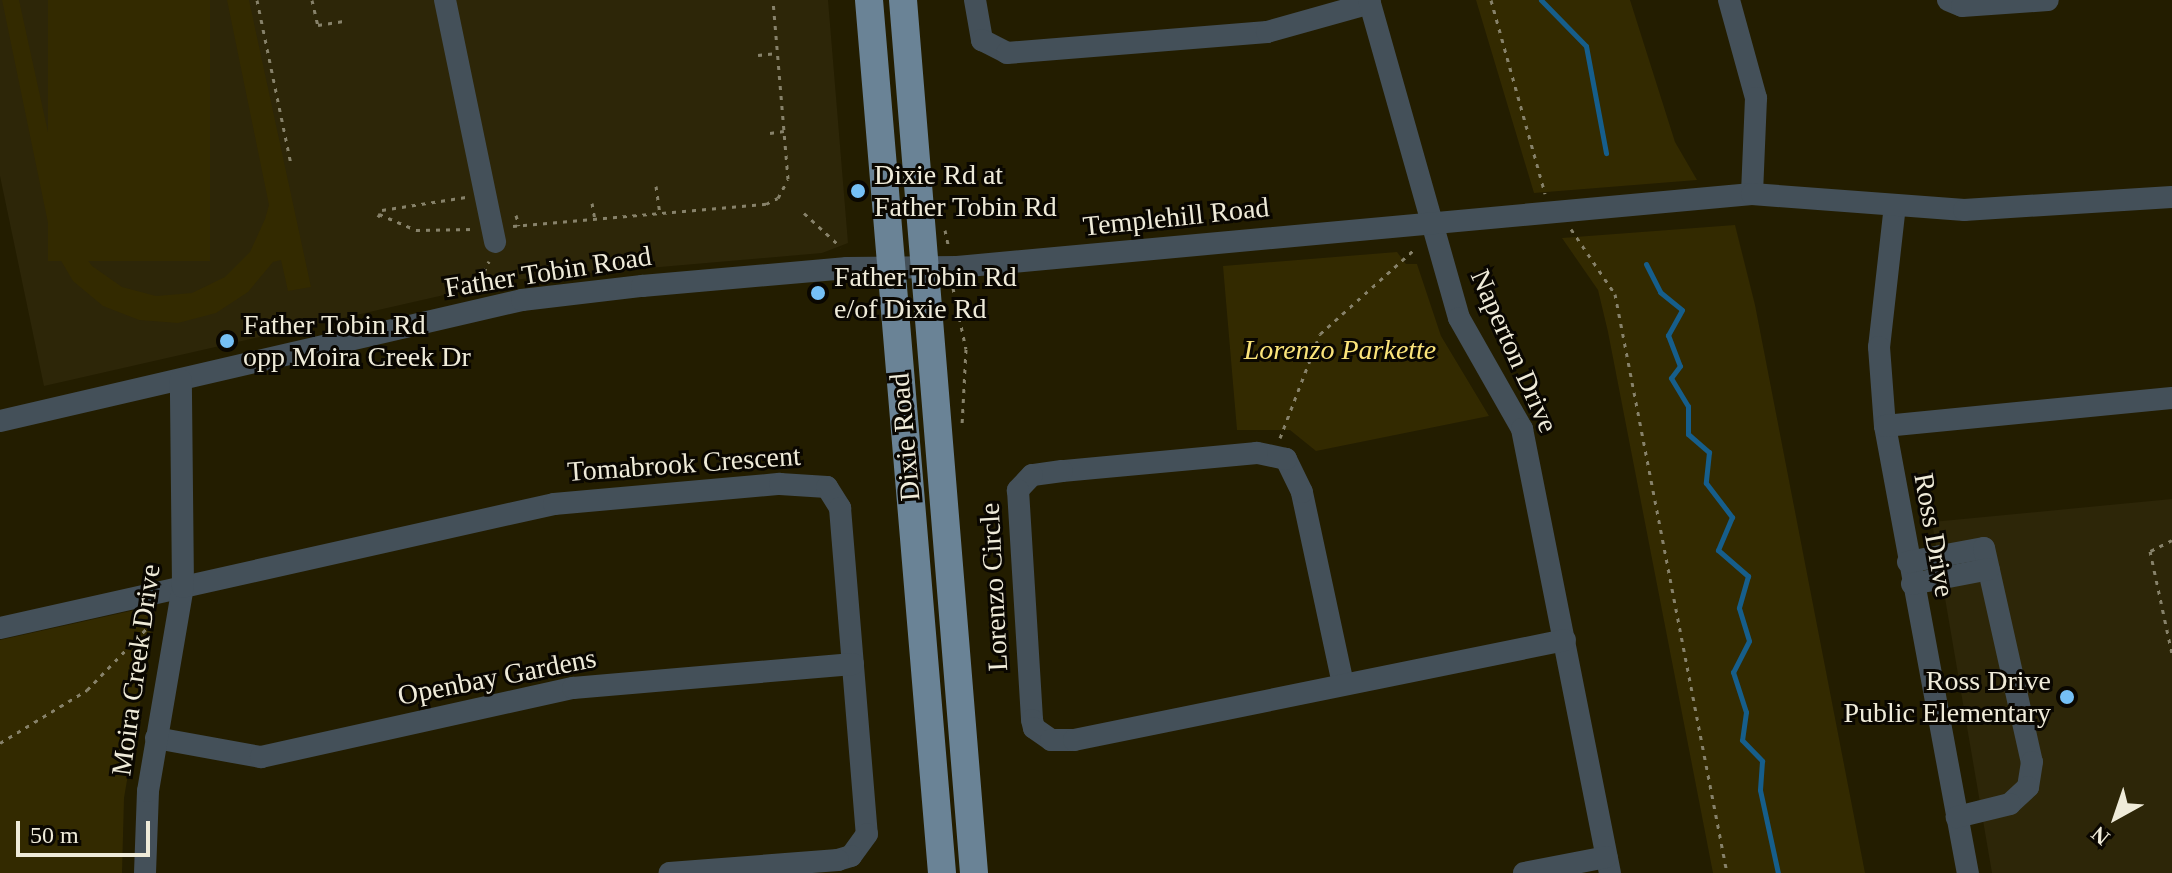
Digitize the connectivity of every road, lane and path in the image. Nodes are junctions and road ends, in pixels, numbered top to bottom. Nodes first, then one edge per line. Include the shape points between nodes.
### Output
1 (257, 0) edge
2 (312, 0) edge
3 (445, 0) edge
4 (773, 0) edge
5 (869, 0) edge
6 (903, 0) edge
7 (975, 0) edge
8 (1491, 0) edge
9 (1729, 0) edge
10 (1948, 0) edge
11 (2048, 0) edge
12 (1369, 2) edge
13 (344, 21) dead end
14 (778, 53) junction
15 (758, 55) dead end
16 (784, 131) junction
17 (770, 133) dead end
18 (291, 164) dead end
19 (656, 186) dead end
20 (1752, 194) junction
21 (466, 197) dead end
22 (2172, 197) edge
23 (592, 203) dead end
24 (1895, 205) junction
25 (804, 213) dead end
26 (660, 214) junction
27 (516, 215) dead end
28 (1560, 215) junction
29 (595, 220) junction
30 (1433, 225) junction
31 (519, 226) junction
32 (493, 242) junction
33 (1416, 248) dead end
34 (844, 250) dead end
35 (891, 268) junction
36 (924, 268) junction
37 (475, 290) dead end
38 (181, 380) junction
39 (2172, 398) edge
40 (0, 421) edge
41 (1885, 426) junction
42 (1279, 440) dead end
43 (2172, 540) edge
44 (1910, 573) junction
45 (183, 587) junction
46 (150, 625) dead end
47 (0, 628) edge
48 (1565, 640) junction
49 (2172, 654) edge
50 (853, 664) junction
51 (1343, 684) junction
52 (156, 738) junction
53 (0, 743) edge
54 (1957, 817) junction
55 (1608, 865) edge
56 (145, 873) edge
57 (669, 873) edge
58 (942, 873) edge
59 (974, 873) edge
60 (1524, 873) edge
61 (1727, 873) edge
62 (1968, 873) edge

1 - 18 path
2 - 13 path via 318,25
3 - 32 street
4 - 14 path
5 - 35 main road, Dixie Road
6 - 36 main road, Dixie Road
7 - 12 street via 982,40 1007,53 1267,32
8 - 28 path via 1545,194
9 - 20 street via 1756,98
10 - 11 street via 1962,6
12 - 30 street, Naperton Drive
14 - 15 path
14 - 16 path
16 - 17 path
16 - 26 path via 788,179 782,195 766,204
19 - 26 path
20 - 24 street
20 - 28 street, Templehill Road
21 - 32 path via 379,216 399,226
22 - 24 street via 1982,210
23 - 29 path
24 - 41 street, Ross Drive via 1879,347
25 - 34 path
26 - 29 path
27 - 31 path
28 - 30 street, Templehill Road
28 - 61 path via 1615,294
29 - 31 path
30 - 36 street, Templehill Road
30 - 48 street, Naperton Drive via 1459,318 1522,429
31 - 32 path
32 - 37 path
33 - 42 path via 1320,334
35 - 36 street, Father Tobin Road
35 - 38 street, Father Tobin Road via 522,300
35 - 58 main road, Dixie Road
36 - 59 main road, Dixie Road
38 - 40 street, Father Tobin Road
38 - 45 street, Moira Creek Drive
39 - 41 street
41 - 44 street, Ross Drive
43 - 49 path via 2150,551
44 - 54 street, Ross Drive
44 - 54 street via 1989,569 2032,775 2010,804
45 - 47 street, Tomabrook Crescent
45 - 50 street, Tomabrook Crescent via 554,504 813,483 835,494 840,508
45 - 52 street, Moira Creek Drive
46 - 53 path via 87,690
48 - 51 street, Lorenzo Circle
48 - 55 street, Naperton Drive
50 - 52 street, Openbay Gardens via 573,688 261,757
50 - 57 street, Tomabrook Crescent via 867,834 861,847 838,860
51 - 51 street, Lorenzo Circle via 1302,492 1286,459 1257,453 1041,473 1018,490 1031,711 1041,735 1074,740
52 - 56 street, Moira Creek Drive
54 - 62 street, Ross Drive
55 - 60 street

